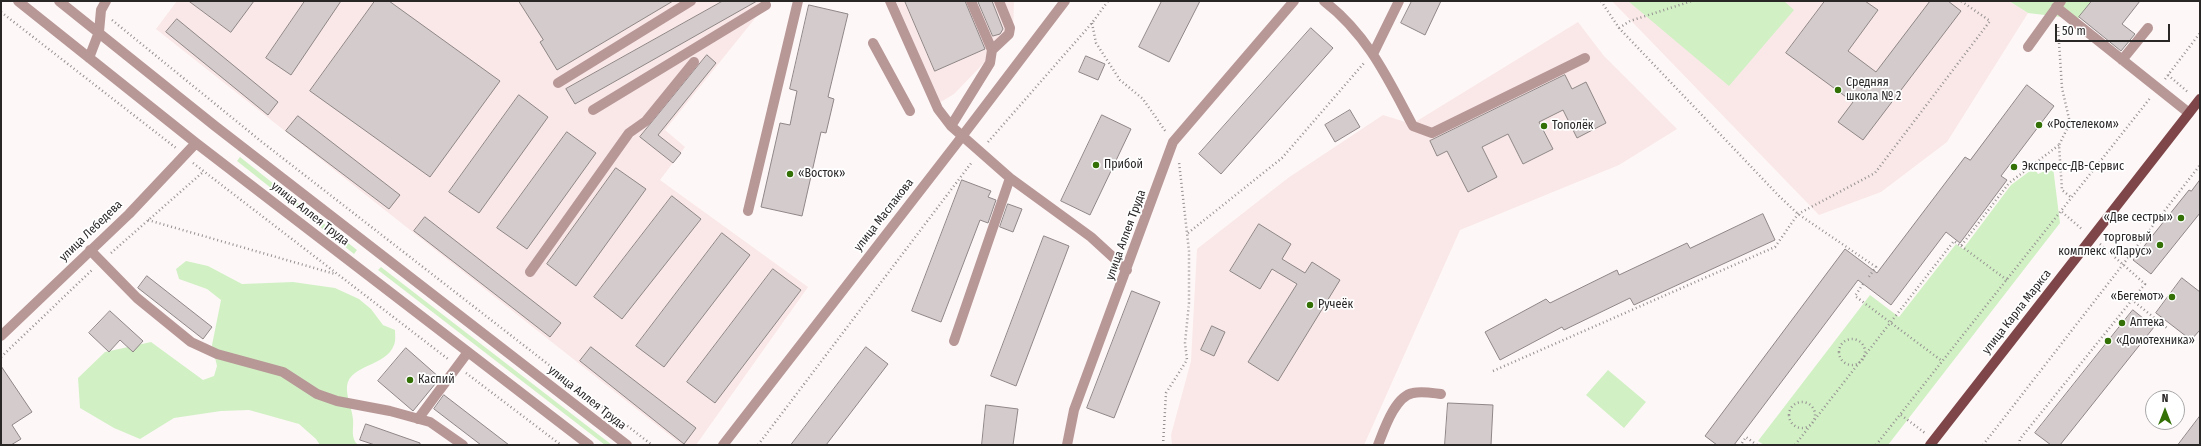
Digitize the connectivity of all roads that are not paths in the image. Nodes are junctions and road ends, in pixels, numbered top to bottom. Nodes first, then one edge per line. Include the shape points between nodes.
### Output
1 (18, 1) edge
2 (59, 1) edge
3 (106, 1) edge
4 (691, 1) edge
5 (798, 1) edge
6 (890, 1) edge
7 (971, 1) edge
8 (999, 1) edge
9 (1065, 1) edge
10 (1294, 1) edge
11 (1324, 1) edge
12 (1399, 1) edge
13 (766, 4) dead end
14 (2059, 4) edge
15 (2148, 28) dead end
16 (99, 32) junction
17 (873, 43) dead end
18 (2028, 47) dead end
19 (992, 50) junction
20 (1374, 52) junction
21 (89, 58) junction
22 (1585, 58) dead end
23 (2122, 60) junction
24 (694, 62) dead end
25 (558, 83) dead end
26 (2199, 100) edge
27 (592, 110) dead end
28 (910, 111) dead end
29 (2189, 113) junction
30 (951, 126) junction
31 (963, 135) junction
32 (196, 143) junction
33 (1010, 178) junction
34 (748, 211) dead end
35 (90, 250) junction
36 (1127, 270) junction
37 (530, 272) dead end
38 (1, 336) edge
39 (954, 341) dead end
40 (468, 352) junction
41 (1441, 394) dead end
42 (418, 419) junction
43 (1932, 442) edge
44 (463, 445) edge
45 (589, 445) edge
46 (627, 445) edge
47 (723, 445) edge
48 (1067, 445) edge
49 (1378, 445) edge

1 - 21 street, улица Аллея Труда
2 - 16 street, улица Аллея Труда
3 - 16 street via 101,10
4 - 25 street
5 - 34 street
6 - 30 street via 938,109
7 - 19 street
8 - 19 street via 1010,31
9 - 31 street, улица Маслакова
10 - 36 street, улица Аллея Труда via 1173,142
11 - 20 street via 1341,14
12 - 20 street
13 - 27 street
14 - 18 street
14 - 23 street
15 - 23 street
16 - 21 street
16 - 46 street, улица Аллея Труда via 215,126
17 - 28 street
19 - 30 street via 990,63
20 - 22 street via 1413,126 1432,133
21 - 32 street, улица Аллея Труда
23 - 29 street
24 - 37 street via 646,121 629,133
26 - 29 main road, улица Карла Маркса
29 - 43 main road, улица Карла Маркса
30 - 31 street
31 - 33 street
31 - 47 street, улица Маслакова
32 - 35 street, улица Лебедева via 129,214
32 - 40 street, улица Аллея Труда
33 - 36 street via 1091,237
33 - 39 street
35 - 38 street, улица Лебедева
35 - 42 street via 136,298 191,342 216,354 284,372 317,394 337,401
36 - 48 street, улица Аллея Труда via 1074,410
40 - 42 street
40 - 45 street, улица Аллея Труда
41 - 49 street via 1411,393 1401,400 1390,416
42 - 44 street via 430,422

